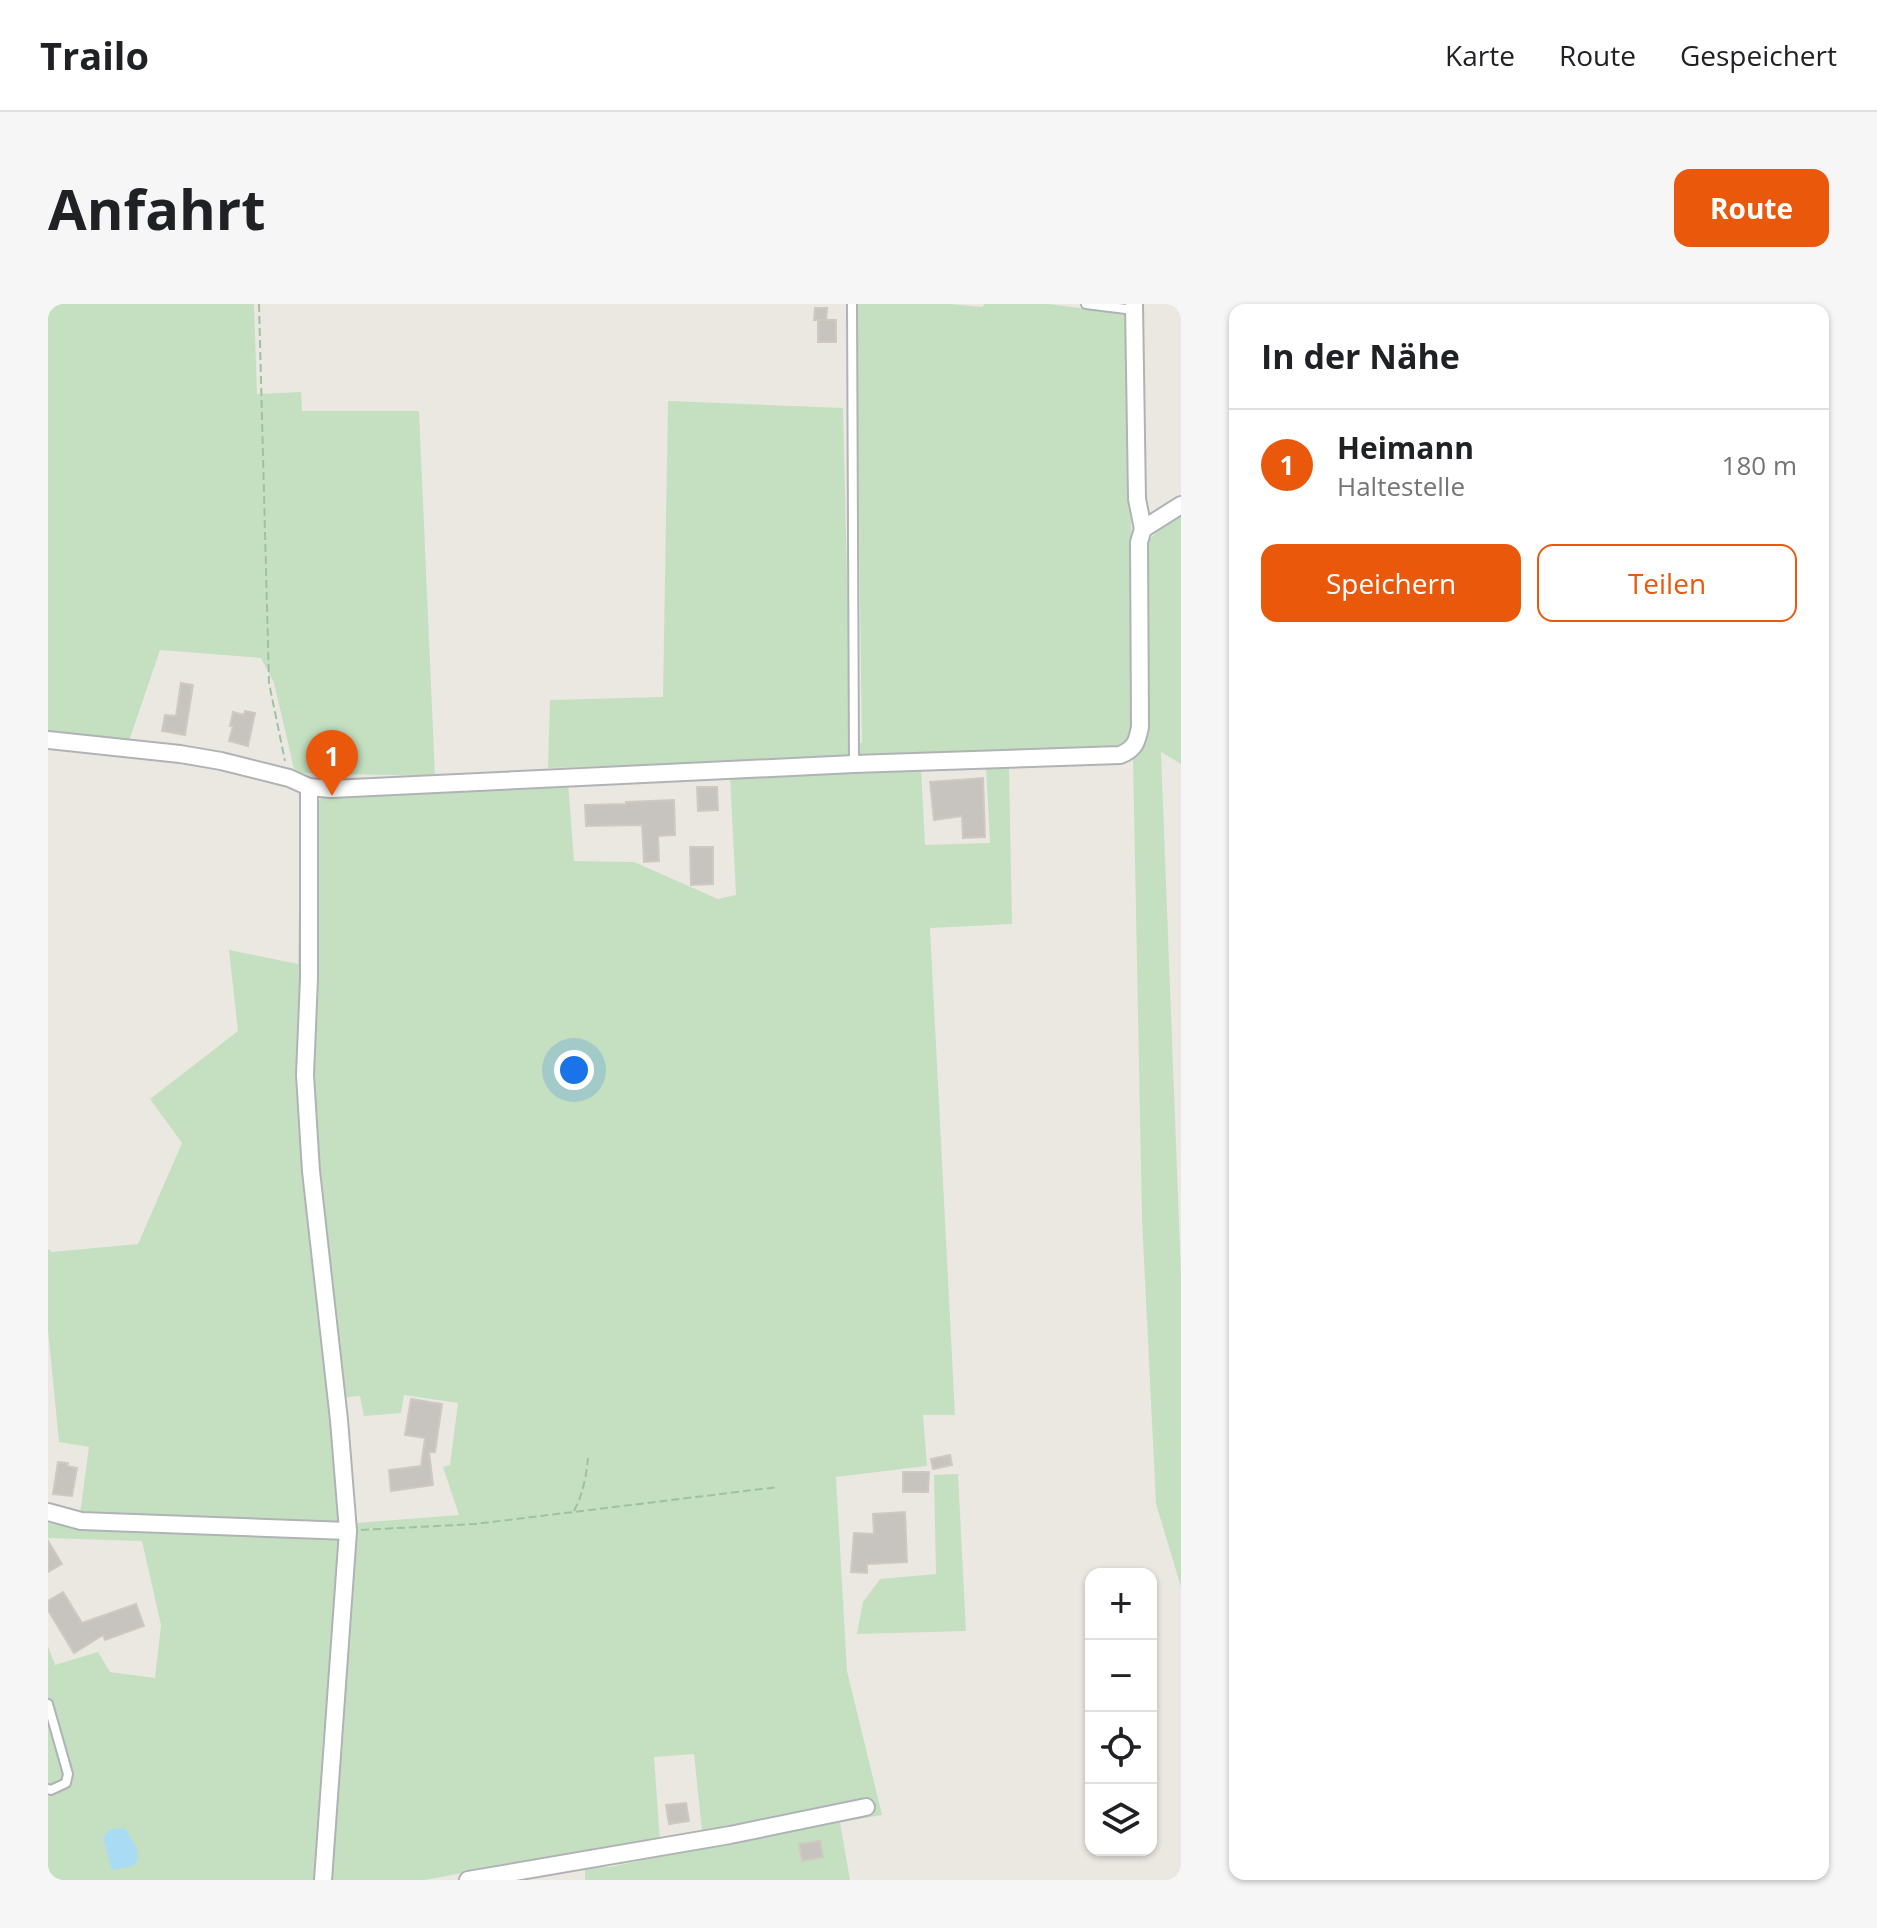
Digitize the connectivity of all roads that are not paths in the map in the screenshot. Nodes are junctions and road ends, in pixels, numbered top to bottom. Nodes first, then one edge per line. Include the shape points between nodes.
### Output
1 (852, 304) edge
2 (1086, 304) edge
3 (1134, 307) edge
4 (1181, 505) edge
5 (1143, 529) junction
6 (48, 740) edge
7 (854, 764) junction
8 (309, 787) junction
9 (48, 1512) edge
10 (348, 1531) junction
11 (48, 1704) edge
12 (48, 1789) edge
13 (866, 1807) dead end
14 (323, 1880) edge
15 (468, 1880) edge

1 - 7 lane
2 - 3 lane
3 - 5 street via 1137,499
4 - 5 street
5 - 7 street via 1140,727 1131,751 1106,757
6 - 8 street via 221,761
7 - 8 street
8 - 10 street via 305,1075
9 - 10 street via 81,1521
10 - 14 street
11 - 12 lane via 68,1774 66,1783
13 - 15 street

